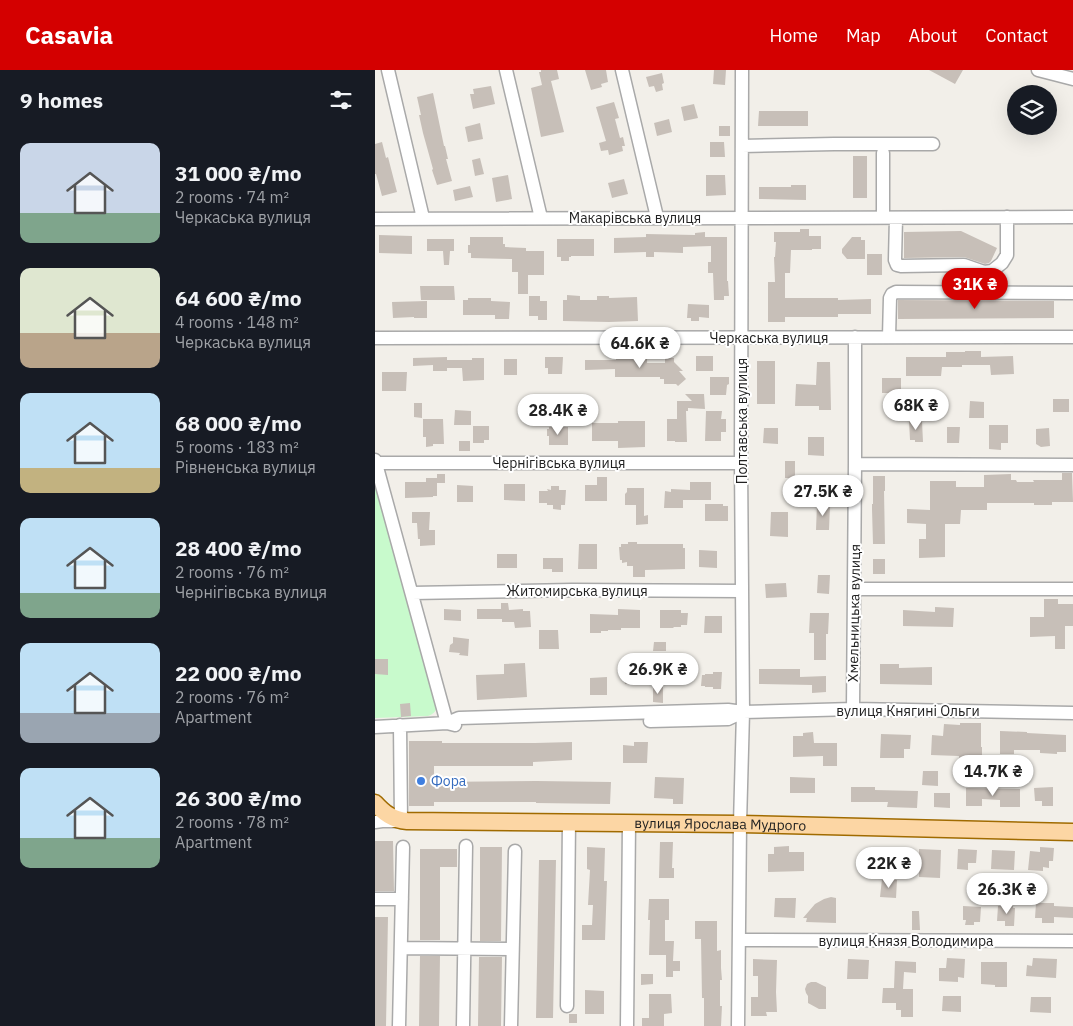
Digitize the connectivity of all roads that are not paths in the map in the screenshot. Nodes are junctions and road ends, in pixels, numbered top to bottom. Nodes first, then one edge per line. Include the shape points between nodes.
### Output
1 (387, 70) edge
2 (506, 70) edge
3 (622, 70) edge
4 (742, 70) edge
5 (1038, 70) edge
6 (1073, 79) edge
7 (933, 144) dead end
8 (741, 146) junction
9 (883, 154) dead end
10 (741, 217) junction
11 (1007, 217) junction
12 (1073, 217) edge
13 (375, 218) edge
14 (423, 218) junction
15 (541, 218) junction
16 (657, 218) junction
17 (889, 218) junction
18 (1073, 292) edge
19 (855, 337) junction
20 (889, 337) junction
21 (1073, 337) edge
22 (375, 338) edge
23 (741, 338) junction
24 (375, 462) edge
25 (741, 463) junction
26 (855, 464) junction
27 (1073, 465) edge
28 (855, 589) junction
29 (1073, 589) edge
30 (742, 591) junction
31 (412, 593) junction
32 (853, 709) junction
33 (743, 712) junction
34 (1073, 713) edge
35 (447, 723) junction
36 (394, 725) junction
37 (375, 727) edge
38 (375, 736) edge
39 (375, 803) edge
40 (401, 821) junction
41 (375, 822) edge
42 (569, 822) junction
43 (629, 823) junction
44 (740, 824) junction
45 (1073, 832) edge
46 (466, 846) dead end
47 (403, 847) dead end
48 (515, 851) dead end
49 (375, 899) edge
50 (402, 899) junction
51 (739, 940) junction
52 (1073, 941) edge
53 (401, 948) junction
54 (464, 949) junction
55 (512, 949) junction
56 (567, 1006) dead end
57 (399, 1026) edge
58 (463, 1026) edge
59 (511, 1026) edge
60 (627, 1026) edge
61 (738, 1026) edge

1 - 14 street
2 - 15 street
3 - 16 street
4 - 8 street, Полтавська вулиця
5 - 6 street
7 - 8 street
8 - 10 street, Полтавська вулиця
9 - 17 street
10 - 16 street, Макарівська вулиця
10 - 17 street, Макарівська вулиця
10 - 23 street, Полтавська вулиця
11 - 12 street, Макарівська вулиця
11 - 17 street, Макарівська вулиця
11 - 17 street via 1007,256 992,271 984,272 964,265 897,265
13 - 14 street, Макарівська вулиця
14 - 15 street, Макарівська вулиця
15 - 16 street, Макарівська вулиця
18 - 20 street via 896,292 890,298
19 - 20 street, Черкаська вулиця
19 - 23 street, Черкаська вулиця
19 - 26 street, Хмельницька вулиця
20 - 21 street, Черкаська вулиця
22 - 23 street, Черкаська вулиця
23 - 25 street, Полтавська вулиця
24 - 25 street, Чернігівська вулиця
24 - 31 street
25 - 30 street, Полтавська вулиця
26 - 27 street
26 - 28 street, Хмельницька вулиця
28 - 29 street
28 - 32 street, Хмельницька вулиця
30 - 31 street, Житомирська вулиця
30 - 33 street, Полтавська вулиця
31 - 35 street
32 - 33 street, вулиця Княгині Ольги
32 - 34 street, вулиця Княгині Ольги
33 - 35 street, вулиця Княгині Ольги via 728,719 460,726
33 - 44 street, Полтавська вулиця
35 - 36 street, вулиця Княгині Ольги
36 - 37 street, вулиця Княгині Ольги
36 - 38 street
36 - 40 street
39 - 40 main road
40 - 41 street
40 - 42 main road, вулиця Ярослава Мудрого
42 - 43 main road, вулиця Ярослава Мудрого
42 - 56 street
43 - 44 main road, вулиця Ярослава Мудрого
43 - 60 street
44 - 45 main road, вулиця Ярослава Мудрого
44 - 51 street, Полтавська вулиця
46 - 54 street
47 - 50 street
48 - 55 street
49 - 50 street
50 - 53 street
51 - 52 street, вулиця Князя Володимира
51 - 61 street, Полтавська вулиця
53 - 54 street
53 - 57 street
54 - 55 street
54 - 58 street
55 - 59 street

